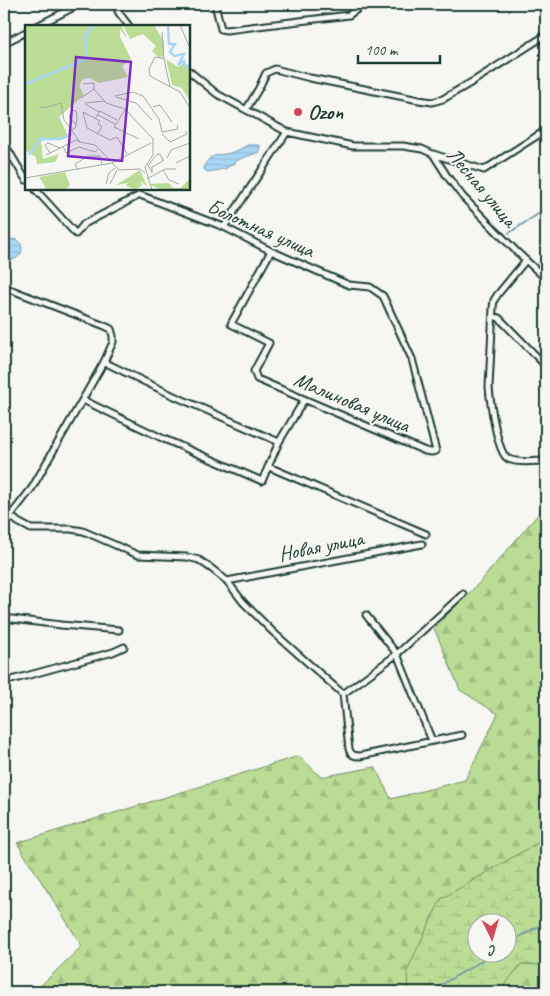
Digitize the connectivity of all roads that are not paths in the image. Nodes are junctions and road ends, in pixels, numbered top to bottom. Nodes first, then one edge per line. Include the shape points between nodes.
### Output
1 (80, 4) edge
2 (116, 4) edge
3 (215, 4) edge
4 (364, 4) edge
5 (39, 25) edge
6 (128, 25) edge
7 (25, 32) edge
8 (546, 35) edge
9 (4, 42) edge
10 (190, 72) edge
11 (246, 110) junction
12 (546, 130) edge
13 (287, 132) junction
14 (4, 143) edge
15 (433, 154) junction
16 (25, 178) edge
17 (36, 190) edge
18 (224, 227) junction
19 (271, 251) junction
20 (526, 260) junction
21 (546, 280) edge
22 (4, 286) edge
23 (383, 296) joint
24 (493, 316) junction
25 (104, 362) junction
26 (546, 366) edge
27 (83, 400) junction
28 (304, 400) junction
29 (280, 442) junction
30 (546, 461) edge
31 (269, 467) junction
32 (4, 510) edge
33 (11, 515) junction
34 (426, 534) dead end
35 (422, 544) dead end
36 (227, 582) junction
37 (463, 594) dead end
38 (366, 615) dead end
39 (4, 618) edge
40 (119, 630) dead end
41 (124, 647) dead end
42 (397, 654) junction
43 (4, 682) edge
44 (343, 694) junction
45 (462, 735) dead end
46 (432, 741) junction

1 - 5 street
2 - 6 street
3 - 4 street via 221,29 226,30 349,15
7 - 9 street
8 - 11 street via 472,82 432,102 275,69 266,73
10 - 11 street, Лесная улица via 217,94
11 - 13 street, Лесная улица
12 - 15 street via 484,170
13 - 15 street, Лесная улица via 353,146 403,146
13 - 18 street
14 - 16 street
15 - 20 street, Лесная улица via 446,176
17 - 18 street, Болотная улица via 76,234 84,224 140,195
18 - 19 street, Болотная улица
19 - 23 street, Болотная улица via 350,284 370,287
19 - 28 street, Малиновая улица via 231,324 269,343 254,371 257,379
20 - 21 street, Лесная улица
20 - 24 street via 494,300
22 - 25 street via 111,329 113,342
23 - 28 street, Малиновая улица via 412,359 436,451 425,451
24 - 26 street via 499,318
24 - 30 street via 489,387 502,452 516,462
25 - 27 street
25 - 29 street
27 - 31 street via 262,481
27 - 33 street via 32,488
28 - 29 street
29 - 31 street
31 - 34 street
32 - 33 street
33 - 36 street via 31,529 84,531 138,555 188,556 212,568
35 - 36 street, Новая улица
36 - 44 street via 273,632
37 - 42 street
38 - 42 street
39 - 40 street
41 - 43 street
42 - 44 street
42 - 46 street
44 - 46 street via 351,754 360,756
45 - 46 street

